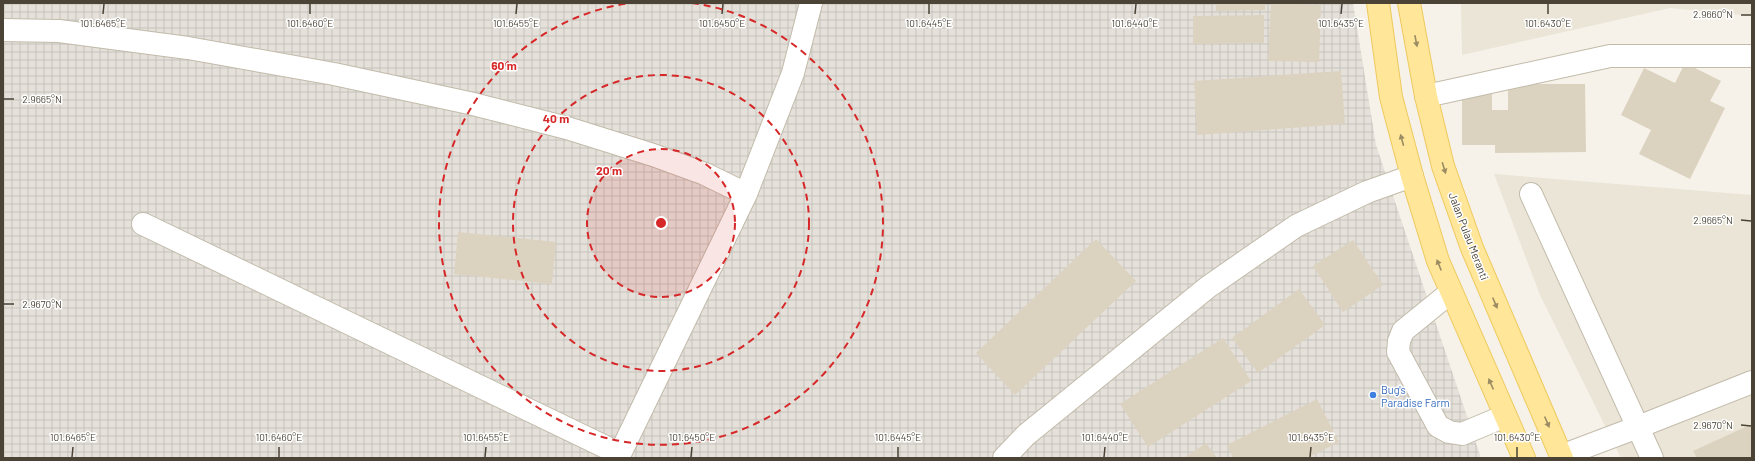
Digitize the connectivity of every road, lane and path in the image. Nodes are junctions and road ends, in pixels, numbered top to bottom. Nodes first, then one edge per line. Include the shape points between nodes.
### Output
1 (811, 3) edge
2 (1378, 3) edge
3 (1409, 3) edge
4 (3, 30) edge
5 (1752, 56) edge
6 (1426, 96) junction
7 (1412, 176) junction
8 (746, 194) junction
9 (1531, 194) dead end
10 (143, 224) dead end
11 (1451, 292) junction
12 (1752, 382) edge
13 (1505, 416) junction
14 (1638, 428) junction
15 (619, 456) edge
16 (1562, 457) edge
17 (1004, 458) edge
18 (1524, 458) edge
19 (1652, 458) edge

1 - 8 street via 793,73
7 -> 2 main road via 1391,97
3 -> 6 main road, Jalan Pulau Meranti
4 - 8 street via 59,31 188,48 334,74 469,103 567,128 654,156 705,174
5 - 6 street via 1610,56
6 -> 16 main road, Jalan Pulau Meranti via 1443,166 1472,248
11 -> 7 main road via 1438,261
7 - 17 street via 1367,192 1296,226 1208,287 1026,435
8 - 15 street
9 - 14 street
10 - 15 street
13 -> 11 main road
11 - 13 street via 1403,331 1398,352 1438,426 1449,432 1462,434
12 - 14 street
13 - 18 main road
14 - 16 street
14 - 19 street

